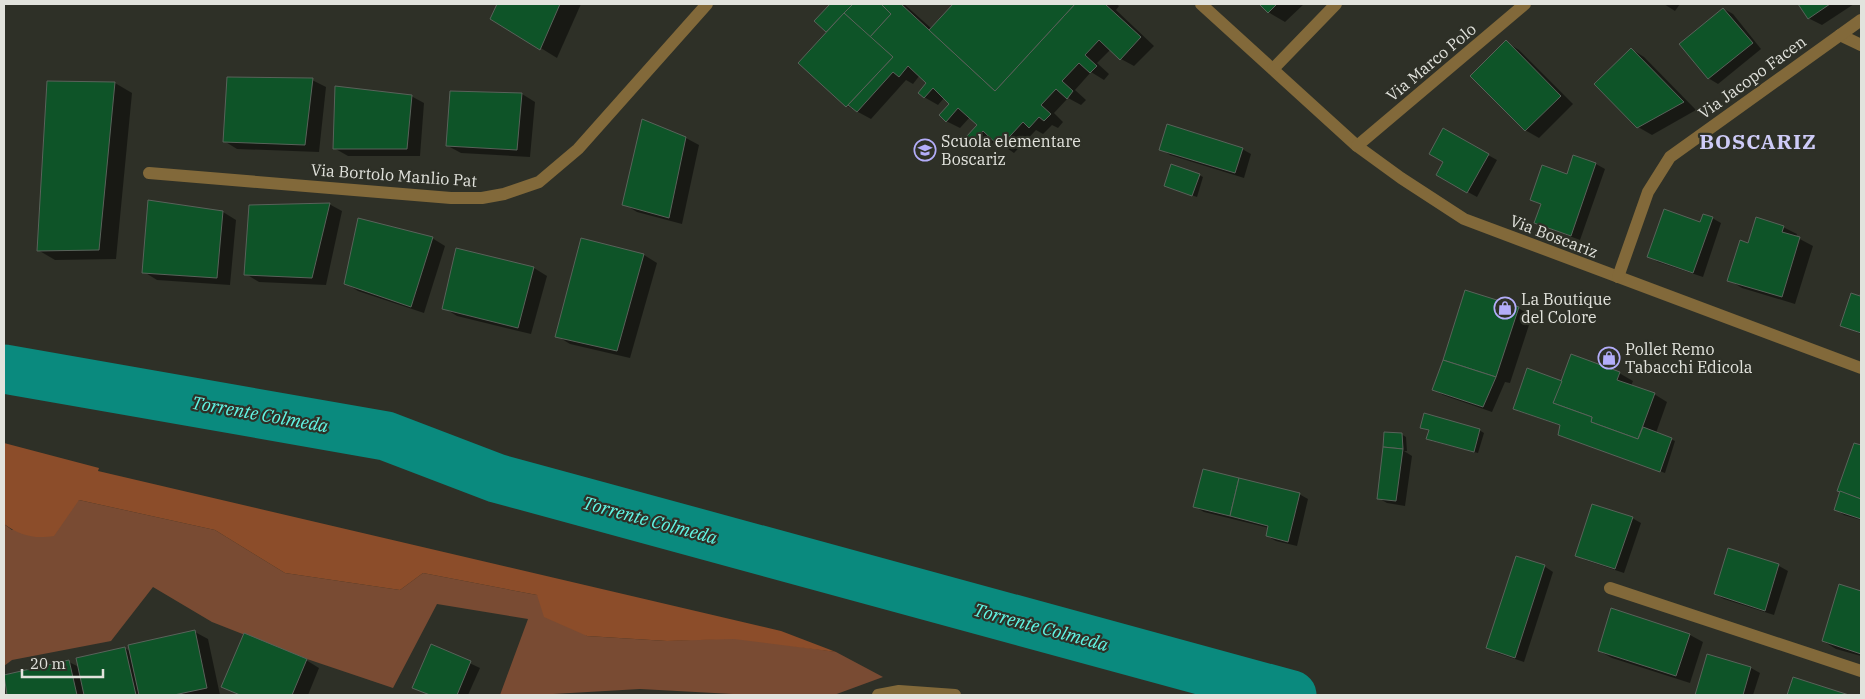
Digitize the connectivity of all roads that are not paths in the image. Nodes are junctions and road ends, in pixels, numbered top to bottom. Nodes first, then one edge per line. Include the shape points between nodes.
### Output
1 (707, 4) edge
2 (1201, 4) edge
3 (1336, 4) edge
4 (1525, 4) edge
5 (1861, 20) edge
6 (1840, 35) junction
7 (1861, 46) edge
8 (1273, 69) junction
9 (1357, 146) junction
10 (149, 173) dead end
11 (1618, 278) junction
12 (1861, 368) edge
13 (1610, 588) dead end
14 (1861, 671) edge
15 (878, 695) edge
16 (955, 695) edge

1 - 10 street, Via Bortolo Manlio Pat via 578,150 539,182 504,194 451,198
2 - 8 street, Via Boscariz
3 - 8 street
4 - 9 street, Via Marco Polo
5 - 6 street, Via Jacopo Facen
6 - 7 street
6 - 11 street, Via Jacopo Facen via 1670,157 1648,192
8 - 9 street, Via Boscariz
9 - 11 street, Via Boscariz via 1464,218
11 - 12 street, Via Boscariz
13 - 14 street
15 - 16 street via 899,691

